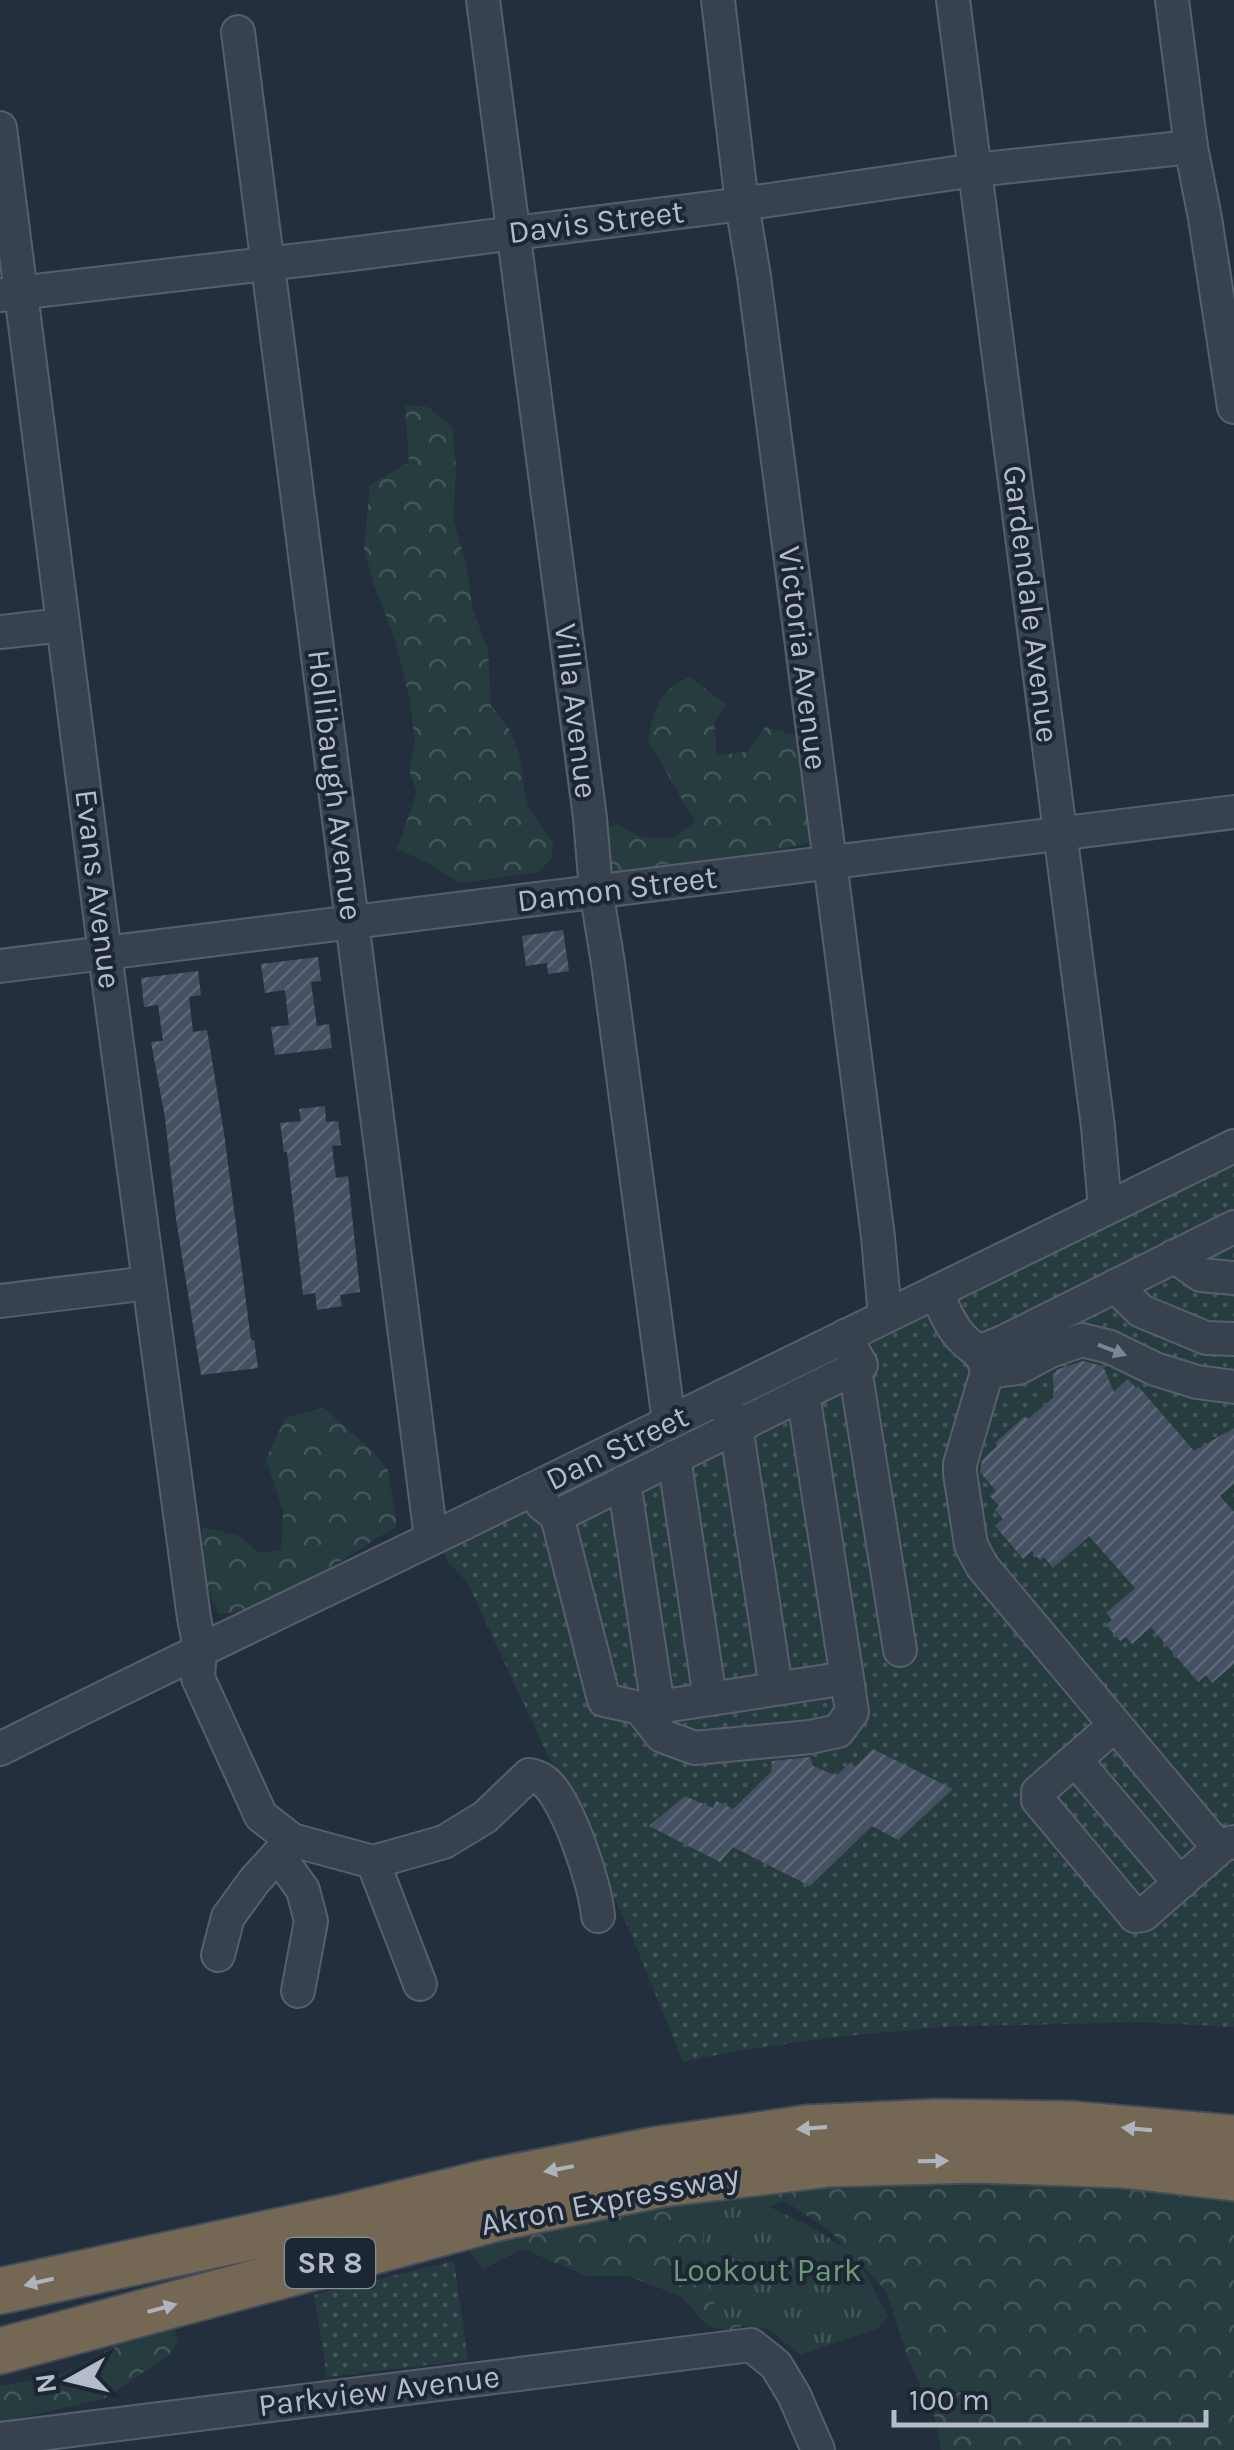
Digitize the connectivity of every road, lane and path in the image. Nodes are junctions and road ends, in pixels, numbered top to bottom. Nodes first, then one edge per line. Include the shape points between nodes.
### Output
1 (483, 0) edge
2 (718, 0) edge
3 (953, 0) edge
4 (1172, 0) edge
5 (238, 32) dead end
6 (0, 128) edge
7 (1191, 147) junction
8 (974, 170) junction
9 (742, 204) junction
10 (514, 232) junction
11 (267, 264) junction
12 (10, 294) edge
13 (1234, 406) edge
14 (63, 625) junction
15 (0, 632) edge
16 (1234, 812) edge
17 (1060, 834) junction
18 (830, 862) junction
19 (596, 890) junction
20 (352, 922) junction
21 (105, 954) junction
22 (0, 966) edge
23 (1234, 1146) edge
24 (1105, 1208) junction
25 (1234, 1227) edge
26 (1174, 1256) junction
27 (1234, 1278) edge
28 (148, 1283) junction
29 (1116, 1286) junction
30 (936, 1292) junction
31 (0, 1301) edge
32 (884, 1316) junction
33 (845, 1336) junction
34 (1234, 1340) edge
35 (982, 1360) junction
36 (855, 1369) junction
37 (1234, 1387) edge
38 (803, 1394) junction
39 (720, 1397) junction
40 (669, 1422) junction
41 (736, 1426) junction
42 (674, 1457) junction
43 (624, 1482) junction
44 (526, 1492) junction
45 (556, 1516) junction
46 (432, 1538) junction
47 (200, 1648) junction
48 (900, 1650) dead end
49 (847, 1678) junction
50 (776, 1688) junction
51 (710, 1699) junction
52 (649, 1708) junction
53 (1115, 1725) junction
54 (0, 1749) edge
55 (1076, 1761) junction
56 (1229, 1844) edge
57 (285, 1848) junction
58 (373, 1862) junction
59 (1180, 1884) junction
60 (598, 1916) dead end
61 (218, 1955) dead end
62 (420, 1984) dead end
63 (298, 1991) dead end
64 (1234, 2138) edge
65 (1234, 2178) edge
66 (0, 2291) edge
67 (0, 2351) edge
68 (164, 2434) edge
69 (0, 2439) edge
70 (818, 2450) edge

1 - 10 street, Villa Avenue
2 - 9 street, Victoria Avenue
3 - 8 street, Gardendale Avenue
4 - 7 street
5 - 11 street, Hollibaugh Avenue
6 - 12 street, Evans Avenue
7 - 8 street, Davis Street
7 - 13 street
8 - 9 street, Davis Street
8 - 17 street, Gardendale Avenue
9 - 10 street, Davis Street
9 - 18 street, Victoria Avenue
10 - 11 street, Davis Street
10 - 19 street, Villa Avenue
11 - 12 street, Davis Street
11 - 20 street, Hollibaugh Avenue
12 - 14 street, Evans Avenue
14 - 15 street
14 - 21 street, Evans Avenue
16 - 17 street, Damon Street
17 - 18 street, Damon Street
17 - 24 street, Gardendale Avenue
18 - 19 street, Damon Street
18 - 32 street, Victoria Avenue
19 - 20 street, Damon Street
19 - 40 street, Villa Avenue
20 - 21 street, Damon Street
20 - 46 street, Hollibaugh Avenue
21 - 22 street, Damon Street
21 - 28 street, Evans Avenue
23 - 24 street, Dan Street
24 - 30 street, Dan Street
25 - 26 street
26 - 27 street via 1201,1275
26 - 29 street
28 - 31 street
28 - 47 street, Evans Avenue
29 - 34 street via 1141,1310 1206,1338
29 - 35 street via 986,1349
30 - 32 street, Dan Street
30 - 35 street
32 - 33 street, Dan Street
33 - 36 street via 861,1366
33 - 39 street, Dan Street
35 -> 37 street via 1018,1368 1082,1340 1155,1369
35 - 53 street via 960,1464 975,1554
36 - 38 street
36 - 48 street
38 - 41 street
38 - 49 street
39 - 40 street, Dan Street
39 - 41 street
40 - 44 street, Dan Street
41 - 42 street
41 - 50 street
42 - 43 street
42 - 51 street
43 - 45 street
43 - 52 street
44 - 45 street
44 - 46 street, Dan Street
45 - 52 street via 604,1700
46 - 47 street, Dan Street
47 - 54 street, Dan Street
47 - 57 street, Evans Avenue via 198,1678 261,1816
49 - 50 street
49 - 52 street via 852,1712 838,1731 810,1737 695,1748 662,1736
50 - 51 street
51 - 52 street
53 - 55 street
53 - 56 street via 1212,1840
55 - 59 street
55 - 59 street via 1038,1792 1038,1800 1135,1916
56 - 59 street
57 - 58 street
57 - 61 street via 228,1917
57 - 63 street via 311,1921
58 - 60 street via 444,1842 484,1817 529,1774 546,1782 561,1804 588,1868
58 - 62 street
64 -> 66 highway, Akron Expressway / SR 8 via 1069,2124 807,2128 508,2179
67 -> 65 highway, Akron Expressway / SR 8 via 497,2218 662,2184 829,2164 976,2160 1122,2165
68 - 69 street, Parkview Avenue
68 - 70 street, Parkview Avenue via 751,2345 776,2365

